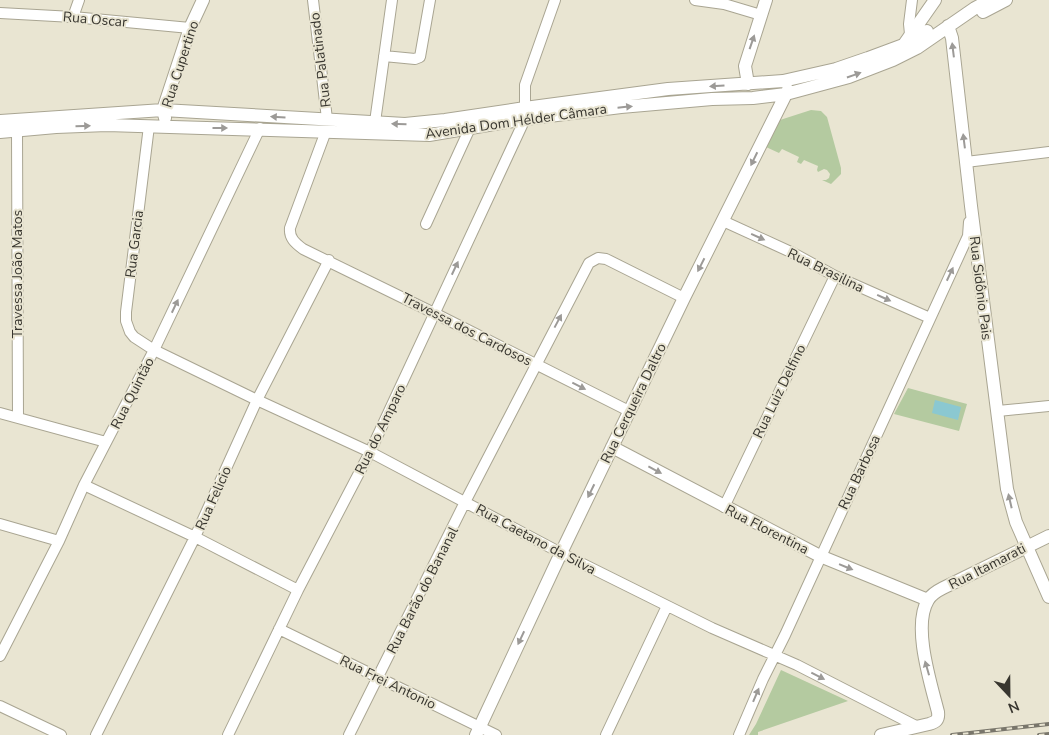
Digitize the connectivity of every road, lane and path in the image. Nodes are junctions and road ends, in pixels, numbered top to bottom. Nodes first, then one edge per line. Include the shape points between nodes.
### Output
1 (79, 0) edge
2 (203, 0) edge
3 (313, 0) edge
4 (392, 0) edge
5 (430, 0) edge
6 (555, 0) edge
7 (695, 0) edge
8 (766, 0) edge
9 (912, 0) edge
10 (935, 0) edge
11 (972, 0) edge
12 (990, 0) edge
13 (1006, 0) edge
14 (0, 13) edge
15 (761, 15) junction
16 (73, 17) junction
17 (952, 24) junction
18 (190, 28) junction
19 (907, 40) junction
20 (384, 56) junction
21 (800, 78) junction
22 (748, 84) junction
23 (786, 94) junction
24 (753, 98) junction
25 (163, 110) junction
26 (525, 113) junction
27 (775, 116) junction
28 (0, 121) edge
29 (375, 122) junction
30 (326, 125) junction
31 (149, 126) junction
32 (171, 128) junction
33 (260, 128) junction
34 (470, 128) junction
35 (16, 130) junction
36 (0, 132) edge
37 (1049, 152) edge
38 (966, 162) junction
39 (971, 206) junction
40 (723, 221) junction
41 (426, 224) dead end
42 (328, 260) junction
43 (835, 276) junction
44 (684, 298) junction
45 (434, 312) junction
46 (930, 318) junction
47 (154, 350) junction
48 (536, 364) junction
49 (257, 400) junction
50 (1049, 406) edge
51 (629, 411) junction
52 (998, 411) junction
53 (0, 413) edge
54 (18, 418) junction
55 (106, 442) junction
56 (612, 447) junction
57 (370, 452) junction
58 (84, 485) junction
59 (465, 502) junction
60 (724, 507) junction
61 (0, 524) edge
62 (1049, 536) edge
63 (195, 537) junction
64 (59, 541) junction
65 (1026, 546) junction
66 (561, 553) junction
67 (820, 556) junction
68 (298, 590) junction
69 (1049, 597) edge
70 (928, 600) junction
71 (667, 606) junction
72 (279, 629) junction
73 (5, 637) edge
74 (774, 655) junction
75 (0, 656) edge
76 (378, 677) junction
77 (0, 706) edge
78 (918, 727) junction
79 (478, 731) edge
80 (61, 735) edge
81 (96, 735) edge
82 (228, 735) edge
83 (349, 735) edge
84 (496, 735) edge
85 (606, 735) edge
86 (739, 735) edge
87 (881, 735) edge

1 - 16 street
2 - 18 main road, Rua Cupertino
3 - 30 street, Rua Palatinado
4 - 20 street
5 - 20 street via 420,58
6 - 26 street via 525,85
7 - 15 street
8 - 15 main road
9 - 19 street
10 - 19 main road
11 - 19 main road, Avenida Dom Hélder Câmara via 918,37
12 - 17 main road, Avenida Dom Hélder Câmara
13 - 17 main road, Avenida Dom Hélder Câmara
14 - 16 street, Rua Oscar
22 -> 15 main road via 745,66
16 - 18 street, Rua Oscar
23 -> 17 main road, Avenida Dom Hélder Câmara via 849,77 894,60
38 -> 17 main road, Rua Sidônio Pais
18 - 25 main road, Rua Cupertino
19 - 21 main road, Avenida Dom Hélder Câmara via 836,69
20 - 29 street
21 - 22 main road, Avenida Dom Hélder Câmara
21 - 23 main road, Rua Cerqueira Daltro
22 -> 26 main road, Avenida Dom Hélder Câmara via 668,89
23 - 24 main road, Avenida Dom Hélder Câmara
23 - 27 main road, Rua Cerqueira Daltro
26 -> 24 main road, Avenida Dom Hélder Câmara
24 - 27 main road via 770,106
25 - 28 main road, Avenida Dom Hélder Câmara
30 -> 25 main road, Avenida Dom Hélder Câmara
25 - 32 main road, Rua Cupertino
26 -> 29 main road, Avenida Dom Hélder Câmara via 405,124
26 - 34 main road, Avenida Dom Hélder Câmara
45 -> 26 street, Rua do Amparo
27 -> 40 main road, Rua Cerqueira Daltro
29 - 30 main road, Avenida Dom Hélder Câmara
30 - 33 main road, Avenida Dom Hélder Câmara
30 - 34 main road, Avenida Dom Hélder Câmara via 414,135
30 - 42 street, Travessa dos Cardosos via 290,228 295,243
31 - 32 main road, Avenida Dom Hélder Câmara
35 -> 31 main road, Avenida Dom Hélder Câmara
31 - 47 street, Rua Garcia via 126,322 134,337
32 -> 33 main road, Avenida Dom Hélder Câmara
47 -> 33 street, Rua Quintão
34 - 41 street
35 - 36 main road, Avenida Dom Hélder Câmara
35 - 54 street, Travessa João Matos
37 - 38 street
38 - 39 main road, Rua Sidônio Pais
46 -> 39 street, Rua Barbosa via 968,236
39 - 52 main road, Rua Sidônio Pais
40 -> 43 street, Rua Brasilina
40 -> 44 main road, Rua Cerqueira Daltro
42 - 45 street, Travessa dos Cardosos
42 - 49 street, Rua Felicio
43 -> 46 street, Rua Brasilina
43 - 60 street, Rua Luiz Delfino
48 -> 44 street, Rua Barão do Bananal via 592,260 603,258 611,261
44 - 51 main road, Rua Cerqueira Daltro
45 - 48 street, Travessa dos Cardosos
45 - 57 street, Rua do Amparo
46 - 67 street, Rua Barbosa
47 - 49 street, Rua Caetano da Silva
47 - 55 street, Rua Quintão
48 -> 51 street, Travessa dos Cardosos
48 - 59 street, Rua Barão do Bananal
49 - 57 street, Rua Caetano da Silva
49 - 63 street, Rua Felicio
50 - 52 street
51 - 56 main road, Rua Cerqueira Daltro
65 -> 52 main road, Rua Sidônio Pais via 1007,489
53 - 54 street
54 - 55 street
55 - 58 street, Rua Quintão
56 -> 60 main road, Rua Florentina
56 -> 66 main road, Rua Cerqueira Daltro
57 - 59 street, Rua Caetano da Silva
57 - 68 street, Rua do Amparo
58 - 63 street
58 - 64 street, Rua Quintão
59 - 66 street, Rua Caetano da Silva
59 - 76 street, Rua Barão do Bananal
60 - 67 main road, Rua Florentina
61 - 64 street
62 - 65 main road, Rua Itamarati
63 - 68 street
63 - 81 street, Rua Felicio
64 - 73 street, Rua Quintão
65 - 69 main road, Rua Sidônio Pais
65 - 70 main road, Rua Itamarati via 943,588
66 - 71 street, Rua Caetano da Silva
66 -> 79 main road, Rua Cerqueira Daltro
67 -> 70 main road, Rua Florentina
67 - 74 street, Rua Barbosa
68 - 72 street, Rua do Amparo
78 -> 70 main road via 934,722 939,716 922,646 922,624
71 - 74 street, Rua Caetano da Silva
71 - 85 street
72 - 76 street, Rua Frei Antonio
72 - 82 street, Rua do Amparo
73 - 75 street, Rua Quintão
74 -> 78 street, Rua Caetano da Silva
86 -> 74 street, Rua Barbosa
76 - 79 street, Rua Frei Antonio
76 - 83 street, Rua Barão do Bananal
77 - 80 street
78 - 87 main road
79 - 84 street, Rua Frei Antonio

